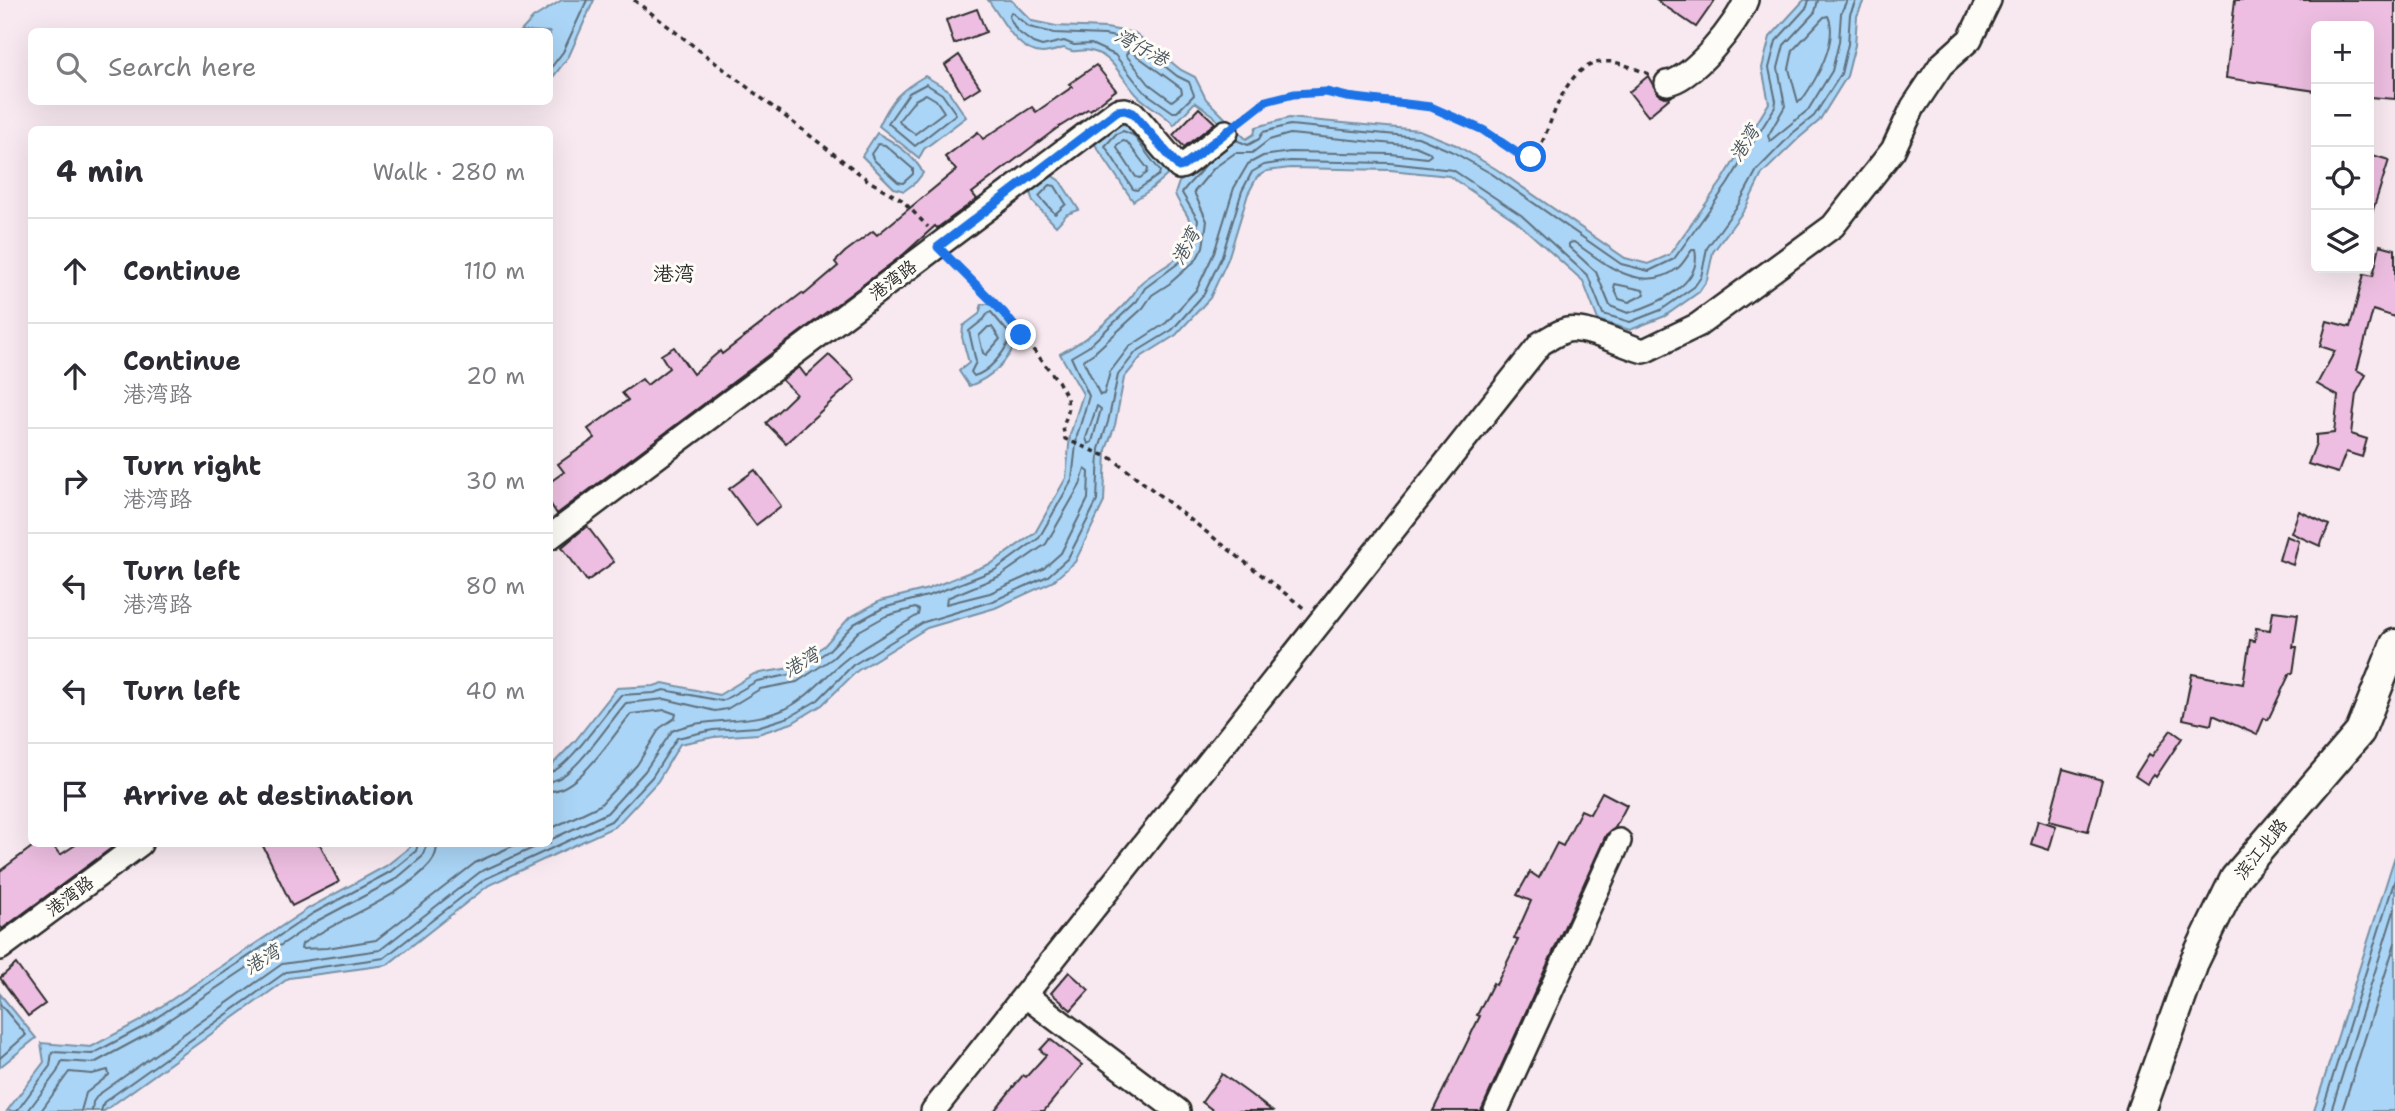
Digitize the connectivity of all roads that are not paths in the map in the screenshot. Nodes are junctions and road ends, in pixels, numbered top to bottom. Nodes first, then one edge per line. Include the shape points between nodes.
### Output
1 (1746, 0) edge
2 (1989, 0) edge
3 (1667, 83) road end
4 (1226, 132) road end
5 (553, 535) edge
6 (2395, 644) edge
7 (1619, 841) dead end
8 (135, 847) edge
9 (0, 948) edge
10 (1026, 996) junction
11 (933, 1111) edge
12 (1178, 1111) edge
13 (1496, 1111) edge
14 (2141, 1111) edge

1 - 3 street via 1717,45 1677,82
2 - 10 street via 1970,39 1941,65 1913,107 1894,150 1833,226 1698,324 1644,351 1566,330 1541,343
4 - 5 street, 港湾路 via 1179,167 1133,113 1117,111
6 - 14 street, 滨江北路 via 2360,732 2235,878 2195,960
7 - 13 street
8 - 9 street, 港湾路
10 - 11 street
10 - 12 street

